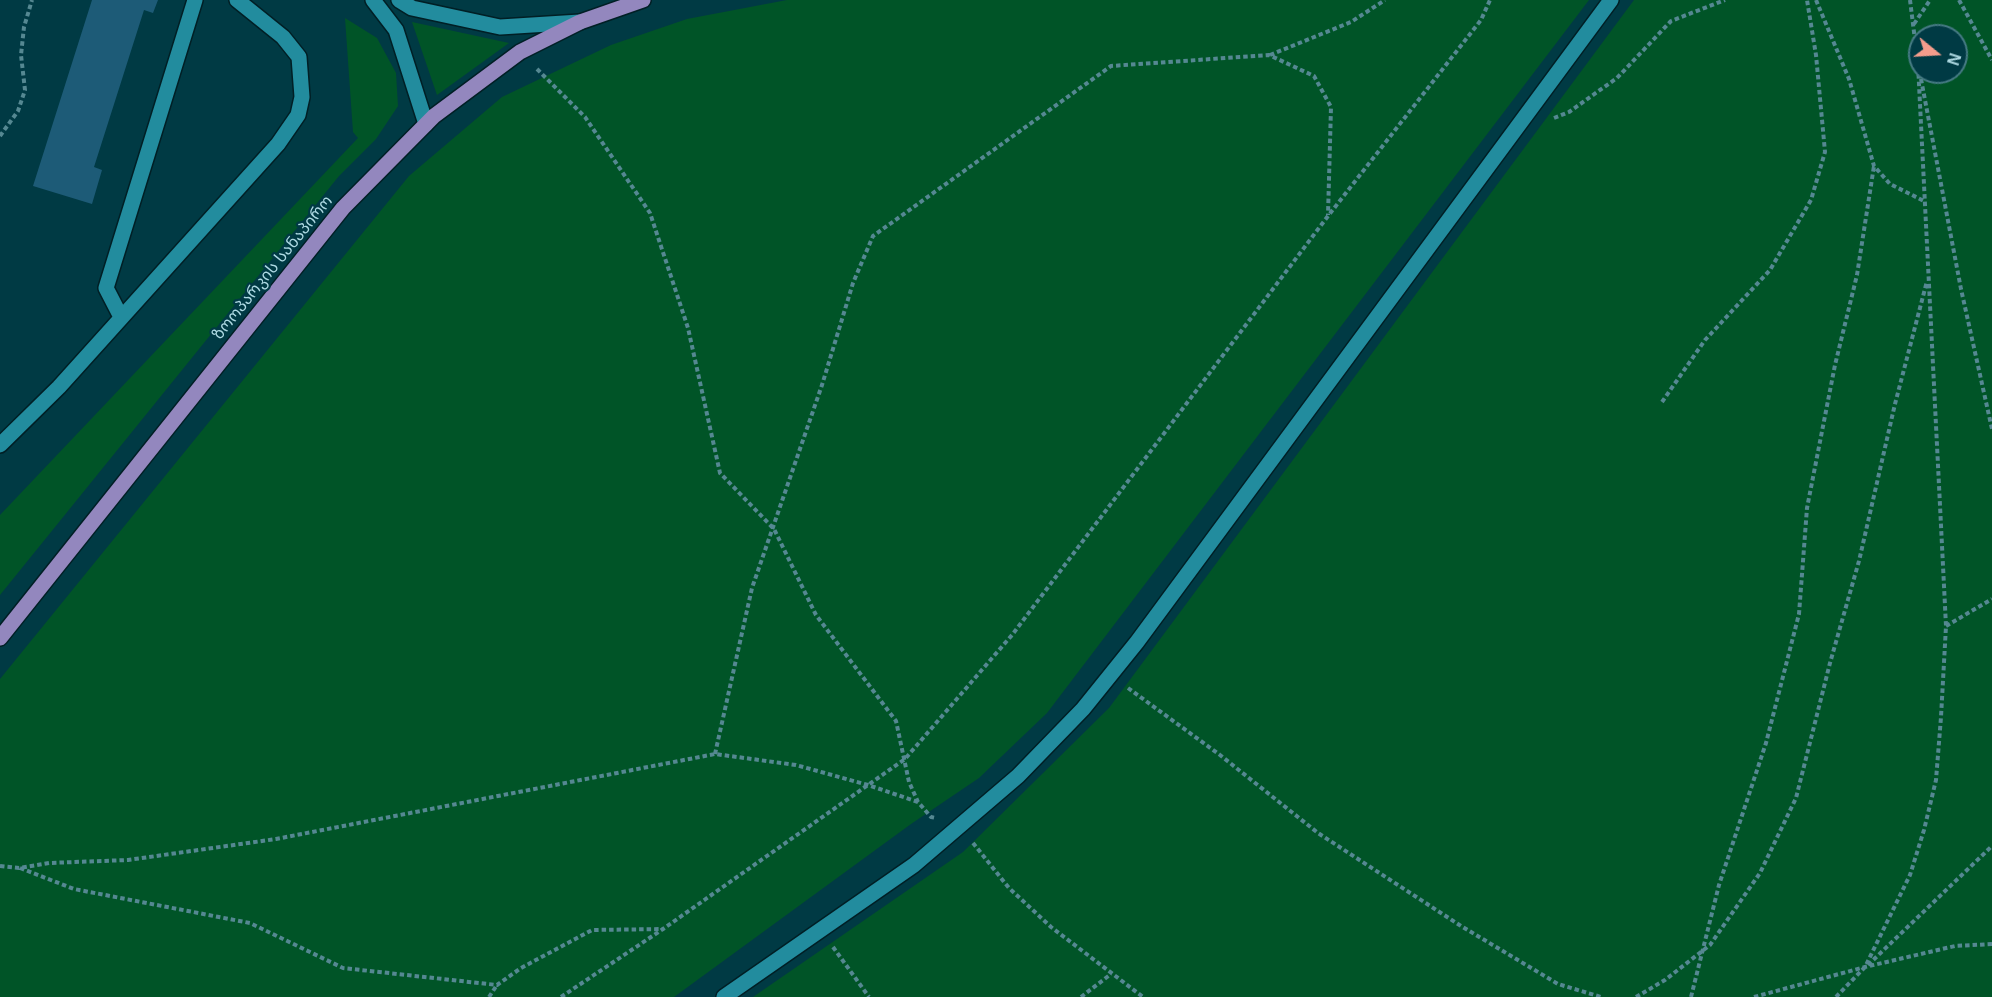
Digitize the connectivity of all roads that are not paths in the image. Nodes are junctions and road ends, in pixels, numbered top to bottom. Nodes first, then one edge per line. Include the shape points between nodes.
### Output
1 (195, 0) edge
2 (237, 0) edge
3 (373, 0) edge
4 (399, 0) edge
5 (643, 0) edge
6 (1611, 0) edge
7 (580, 22) junction
8 (426, 124) junction
9 (121, 317) junction
10 (0, 445) edge
11 (0, 639) edge
12 (724, 997) edge

1 - 9 street via 106,288
2 - 9 street via 283,37 299,57 302,97 298,114 278,144
3 - 8 street via 396,30
4 - 7 street via 412,8 500,27
5 - 7 main road, ზოოპარკის სანაპირო
6 - 12 street via 1137,642 1083,709 1018,776 914,865
7 - 8 main road, ზოოპარკის სანაპირო via 520,52
8 - 11 main road, ზოოპარკის სანაპირო via 343,208
9 - 10 street

